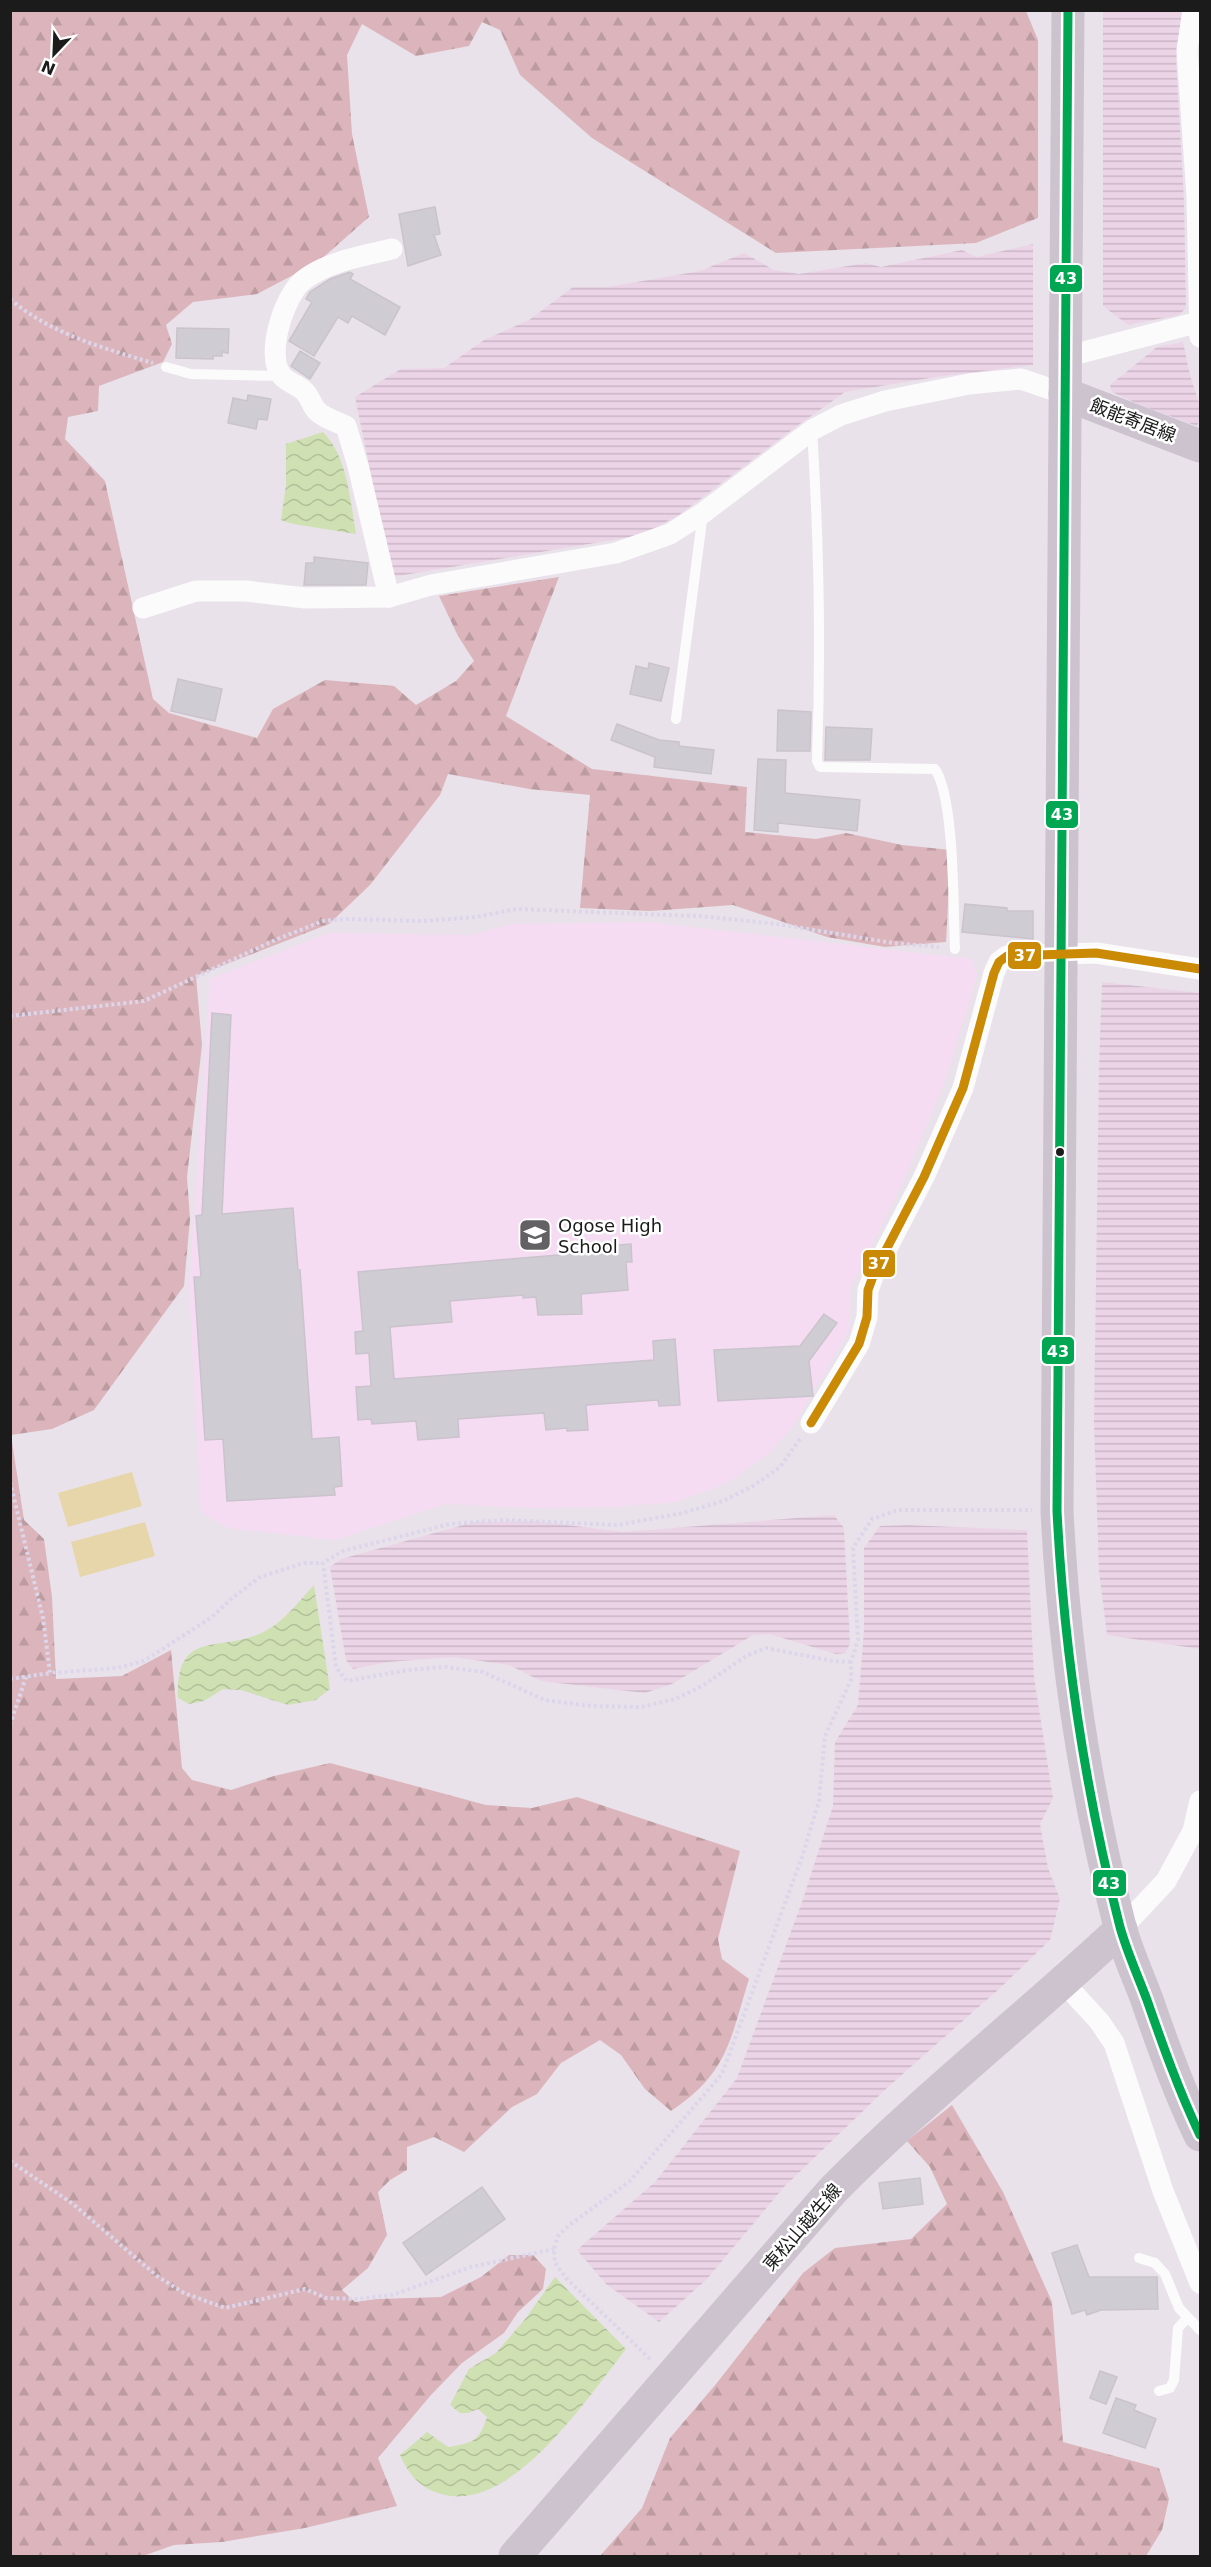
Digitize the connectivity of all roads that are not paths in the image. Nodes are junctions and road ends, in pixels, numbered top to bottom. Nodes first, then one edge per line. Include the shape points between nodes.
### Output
1 (1068, 10) edge
2 (1193, 10) edge
3 (392, 249) dead end
4 (1200, 330) edge
5 (1065, 357) junction
6 (166, 367) road end
7 (282, 376) junction
8 (1065, 394) junction
9 (812, 430) junction
10 (1200, 446) edge
11 (703, 513) junction
12 (389, 597) junction
13 (143, 608) dead end
14 (676, 719) dead end
15 (955, 949) road end
16 (1060, 954) junction
17 (1200, 969) edge
18 (811, 1423) road end
19 (1200, 1801) edge
20 (1197, 1835) edge
21 (1121, 1929) junction
22 (1064, 1983) junction
23 (1200, 2135) edge
24 (1139, 2258) dead end
25 (1200, 2283) edge
26 (1187, 2318) junction
27 (1200, 2330) edge
28 (1159, 2391) dead end
29 (515, 2556) edge

1 - 5 main road, 飯能寄居線
2 - 4 street via 1187,50 1197,197
3 - 7 street via 346,259 303,280 282,315 275,344
4 - 5 street
5 - 8 main road, 飯能寄居線
6 - 7 lane via 190,374
7 - 12 street via 306,392 316,411 346,426
8 - 9 street via 1021,379 969,384 885,401 841,415
8 - 10 main road, 飯能寄居線
8 - 16 main road, 飯能寄居線
9 - 11 street
9 - 15 lane via 817,517 817,761 820,767 935,769 946,797
11 - 12 street via 669,534 616,554 431,585
11 - 14 lane
12 - 13 street via 305,598 246,591 196,591
16 - 17 street via 1096,953
16 - 18 street via 1006,956 999,962 963,1088 924,1178 868,1290 867,1317 859,1344
16 - 21 main road, 飯能寄居線 via 1060,1577 1074,1704
19 - 20 street
20 - 21 street via 1166,1881
21 - 22 main road, 東松山越生線
21 - 23 main road, 飯能寄居線
22 - 25 street via 1114,2043 1167,2201
22 - 29 main road, 東松山越生線 via 881,2142 833,2190
24 - 26 lane via 1155,2263 1164,2274
26 - 27 lane
26 - 28 lane via 1178,2328 1174,2380 1170,2388

